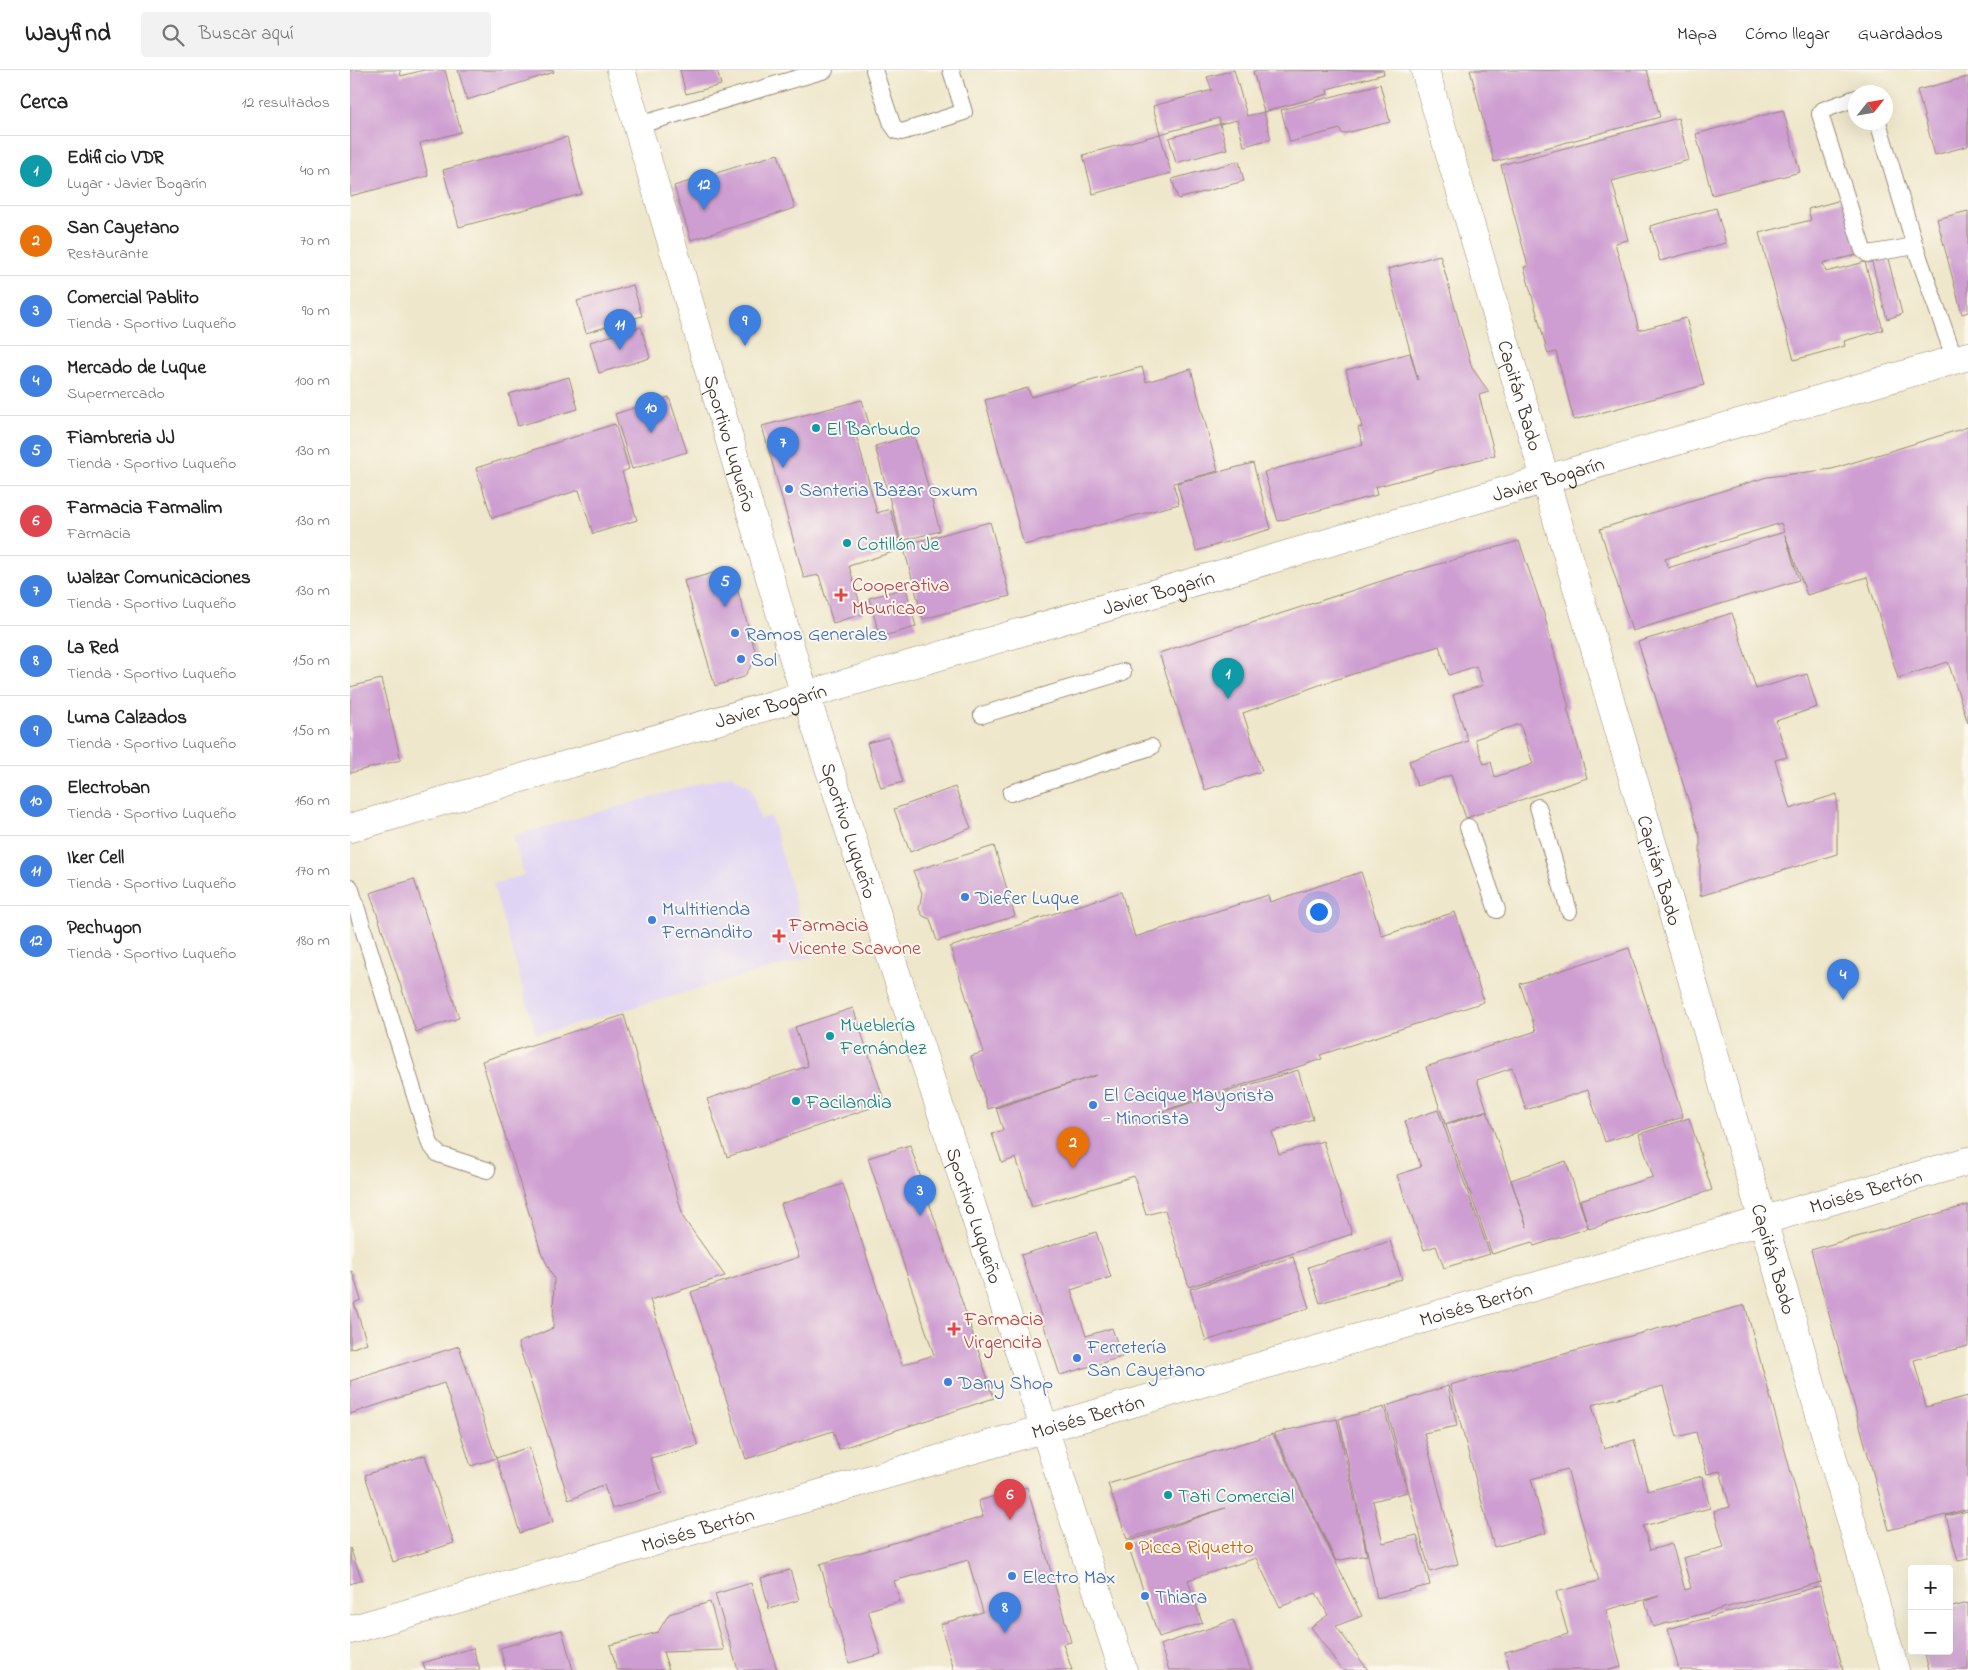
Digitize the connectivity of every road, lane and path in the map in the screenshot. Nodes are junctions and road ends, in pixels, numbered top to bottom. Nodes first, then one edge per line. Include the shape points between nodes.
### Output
1 (622, 70) edge
2 (825, 70) edge
3 (874, 70) edge
4 (951, 70) edge
5 (1425, 70) edge
6 (1848, 101) edge
7 (639, 125) junction
8 (1880, 130) edge
9 (1915, 246) junction
10 (1961, 358) edge
11 (1546, 480) junction
12 (1123, 672) dead end
13 (805, 696) junction
14 (982, 715) dead end
15 (1151, 747) dead end
16 (1011, 792) dead end
17 (1538, 807) dead end
18 (1468, 827) dead end
19 (350, 828) edge
20 (350, 887) edge
21 (1497, 910) dead end
22 (1570, 911) dead end
23 (1968, 1161) edge
24 (486, 1170) dead end
25 (1763, 1221) junction
26 (1044, 1428) junction
27 (350, 1630) edge
28 (1123, 1670) edge
29 (1895, 1670) edge

1 - 7 street, Sportivo Luqueño
2 - 7 lane
3 - 4 lane via 892,124 902,132 964,112
5 - 11 street, Capitán Bado
6 - 9 lane via 1820,114 1863,250 1868,254
7 - 13 street, Sportivo Luqueño
8 - 9 lane
9 - 10 lane
10 - 11 street, Javier Bogarín
11 - 13 street, Javier Bogarín
11 - 25 street, Capitán Bado
12 - 14 lane
13 - 19 street, Javier Bogarín
13 - 26 street, Sportivo Luqueño
15 - 16 lane
17 - 22 lane
18 - 21 lane
20 - 24 lane via 430,1144 438,1154
23 - 25 street, Moisés Bertón
25 - 26 street, Moisés Bertón
25 - 29 street, Capitán Bado
26 - 27 street, Moisés Bertón
26 - 28 street, Sportivo Luqueño

